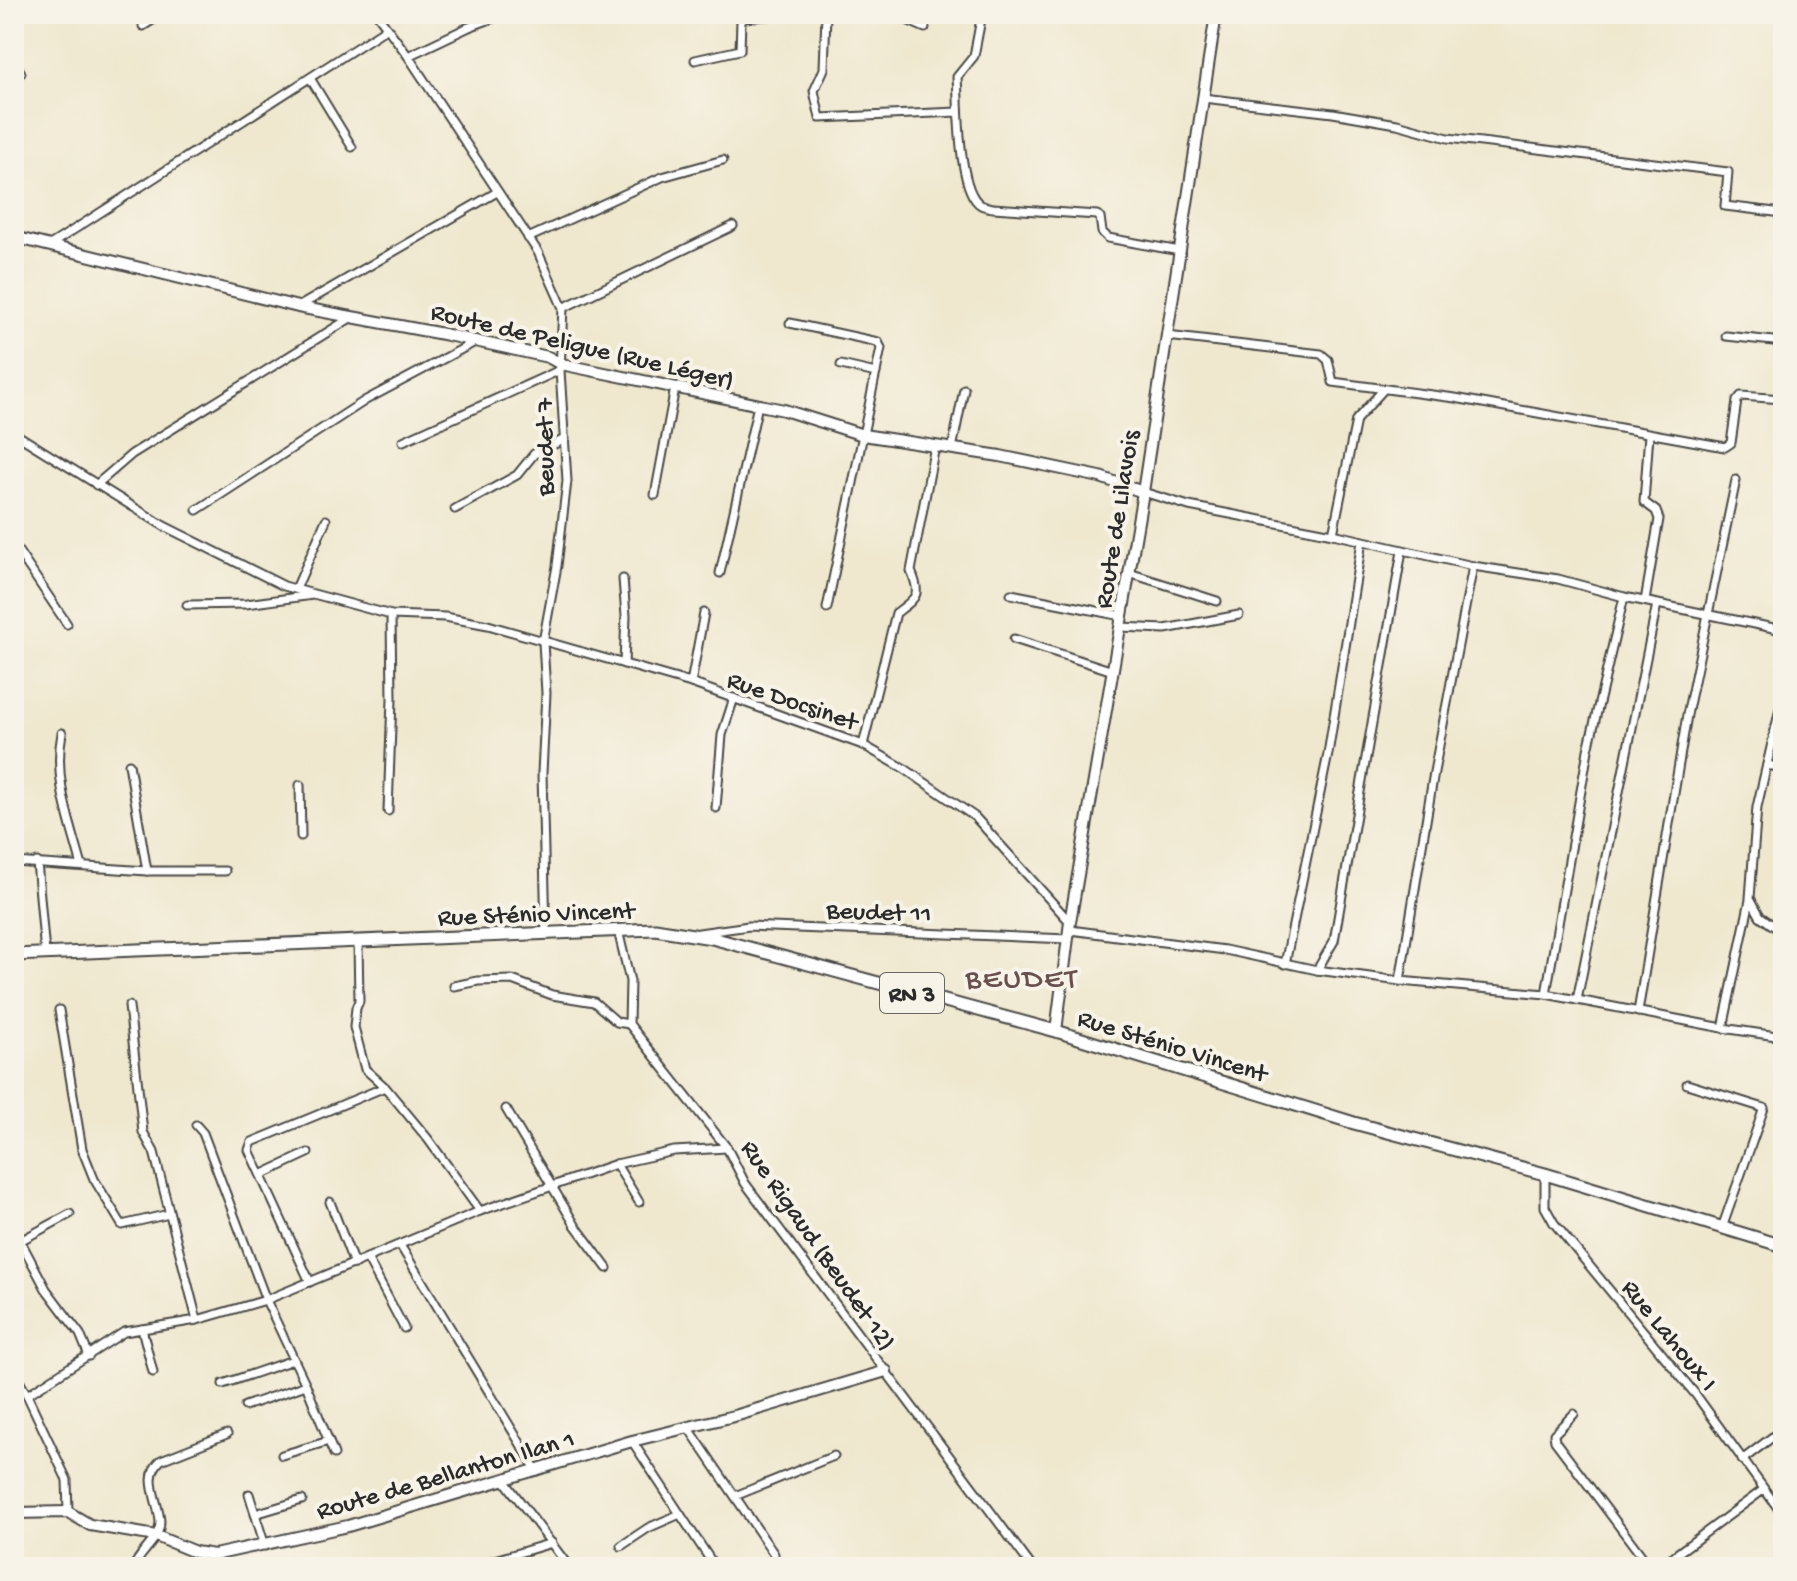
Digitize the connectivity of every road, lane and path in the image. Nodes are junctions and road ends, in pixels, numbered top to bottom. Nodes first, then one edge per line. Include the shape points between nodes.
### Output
1 (162, 14) edge
2 (377, 14) edge
3 (504, 14) edge
4 (783, 14) edge
5 (826, 14) edge
6 (893, 14) edge
7 (982, 14) edge
8 (1216, 14) edge
9 (143, 26) dead end
10 (387, 28) junction
11 (925, 28) dead end
12 (408, 56) junction
13 (14, 60) edge
14 (695, 60) dead end
15 (21, 73) dead end
16 (310, 78) junction
17 (1203, 98) junction
18 (958, 112) junction
19 (352, 147) dead end
20 (723, 160) dead end
21 (497, 192) junction
22 (1783, 213) edge
23 (733, 226) dead end
24 (14, 237) edge
25 (528, 238) junction
26 (50, 245) junction
27 (1180, 251) junction
28 (298, 307) junction
29 (563, 308) junction
30 (353, 316) junction
31 (790, 323) dead end
32 (1167, 336) junction
33 (1726, 336) dead end
34 (477, 341) junction
35 (1783, 342) edge
36 (841, 365) dead end
37 (561, 367) junction
38 (876, 373) junction
39 (675, 388) junction
40 (964, 389) dead end
41 (1383, 390) junction
42 (1783, 399) edge
43 (758, 405) junction
44 (14, 433) edge
45 (1649, 434) junction
46 (863, 435) junction
47 (565, 439) junction
48 (403, 441) dead end
49 (935, 446) junction
50 (952, 449) junction
51 (1736, 480) dead end
52 (96, 485) junction
53 (1143, 492) junction
54 (655, 495) dead end
55 (455, 509) dead end
56 (197, 510) dead end
57 (326, 520) dead end
58 (1333, 534) junction
59 (1362, 541) junction
60 (14, 545) edge
61 (1402, 551) junction
62 (1473, 566) junction
63 (720, 573) dead end
64 (1129, 573) junction
65 (623, 579) dead end
66 (296, 589) junction
67 (1011, 594) dead end
68 (318, 595) junction
69 (1624, 597) junction
70 (1217, 601) dead end
71 (1645, 601) junction
72 (1657, 604) junction
73 (187, 605) dead end
74 (827, 608) dead end
75 (704, 613) dead end
76 (391, 615) junction
77 (1239, 615) dead end
78 (1706, 615) junction
79 (1121, 622) junction
80 (67, 624) dead end
81 (1783, 630) edge
82 (1014, 639) dead end
83 (543, 642) junction
84 (624, 664) junction
85 (1113, 671) junction
86 (691, 683) junction
87 (1783, 696) edge
88 (734, 698) junction
89 (1781, 713) edge
90 (62, 733) dead end
91 (863, 745) junction
92 (129, 764) dead end
93 (1767, 765) junction
94 (1783, 768) edge
95 (300, 785) dead end
96 (716, 808) dead end
97 (388, 811) dead end
98 (301, 836) dead end
99 (14, 862) edge
100 (37, 862) junction
101 (82, 866) junction
102 (147, 871) junction
103 (225, 871) dead end
104 (1750, 898) junction
105 (618, 930) junction
106 (1070, 930) junction
107 (546, 932) junction
108 (1783, 933) edge
109 (689, 934) junction
110 (358, 942) junction
111 (45, 954) junction
112 (14, 955) edge
113 (1285, 964) junction
114 (1317, 970) junction
115 (1400, 981) junction
116 (454, 986) dead end
117 (1546, 994) junction
118 (1577, 1000) junction
119 (129, 1006) dead end
120 (59, 1010) dead end
121 (1638, 1012) junction
122 (629, 1024) junction
123 (1723, 1028) junction
124 (1056, 1031) junction
125 (1783, 1037) edge
126 (1687, 1084) dead end
127 (385, 1087) junction
128 (506, 1109) dead end
129 (196, 1125) dead end
130 (727, 1148) junction
131 (308, 1153) dead end
132 (616, 1164) junction
133 (1545, 1174) junction
134 (261, 1175) junction
135 (552, 1186) junction
136 (330, 1202) dead end
137 (639, 1202) dead end
138 (480, 1211) junction
139 (70, 1214) dead end
140 (169, 1214) junction
141 (1722, 1228) junction
142 (14, 1229) edge
143 (20, 1241) junction
144 (400, 1245) junction
145 (1783, 1246) edge
146 (367, 1258) junction
147 (354, 1264) junction
148 (607, 1268) dead end
149 (310, 1282) junction
150 (266, 1300) junction
151 (197, 1320) junction
152 (404, 1328) dead end
153 (142, 1329) junction
154 (89, 1356) junction
155 (293, 1360) junction
156 (886, 1371) junction
157 (14, 1372) edge
158 (153, 1372) dead end
159 (223, 1384) dead end
160 (306, 1385) junction
161 (27, 1395) junction
162 (245, 1406) dead end
163 (1574, 1414) dead end
164 (688, 1427) junction
165 (1783, 1429) edge
166 (227, 1434) dead end
167 (329, 1441) junction
168 (632, 1441) junction
169 (334, 1454) dead end
170 (282, 1455) dead end
171 (834, 1456) dead end
172 (1742, 1460) junction
173 (537, 1471) junction
174 (504, 1480) junction
175 (1763, 1490) junction
176 (249, 1494) dead end
177 (735, 1496) junction
178 (302, 1500) dead end
179 (68, 1512) junction
180 (14, 1513) edge
181 (255, 1514) junction
182 (680, 1514) junction
183 (1783, 1515) edge
184 (156, 1536) junction
185 (552, 1543) junction
186 (265, 1546) junction
187 (621, 1546) dead end
188 (774, 1554) dead end
189 (134, 1567) edge
190 (471, 1567) edge
191 (569, 1567) edge
192 (715, 1567) edge
193 (1032, 1567) edge
194 (1650, 1567) edge
195 (1659, 1567) edge

1 - 9 street
2 - 10 street, Beudet 7
3 - 12 street
4 - 14 street via 745,18 740,50
5 - 18 street via 824,69 814,91 820,118
6 - 11 street
7 - 18 street via 974,56 957,77
8 - 17 street, Route de Lilavois
10 - 12 street, Beudet 7
10 - 16 street
12 - 21 street, Beudet 7
13 - 15 street
16 - 19 street
16 - 26 street
17 - 22 street via 1333,113 1448,138 1728,172 1725,206
17 - 27 street, Route de Lilavois
18 - 27 street via 968,185 981,205 1097,215 1108,238
20 - 25 street via 662,177
21 - 25 street, Beudet 7
21 - 28 street
23 - 29 street
24 - 26 street, Route de Peligue (Rue Léger)
25 - 29 street, Beudet 7
26 - 28 street, Route de Peligue (Rue Léger)
27 - 32 street, Route de Lilavois
28 - 30 street, Route de Peligue (Rue Léger)
29 - 37 street, Beudet 7
30 - 34 street, Route de Peligue (Rue Léger)
30 - 52 street via 132,454
31 - 38 street via 878,342
32 - 41 street via 1321,354 1328,360 1333,382
32 - 53 street, Route de Lilavois
33 - 35 street
34 - 37 street, Route de Peligue (Rue Léger) via 548,357
34 - 56 street via 366,400
36 - 38 street
37 - 39 street, Route de Peligue (Rue Léger)
37 - 47 street, Beudet 7
37 - 48 street
38 - 46 street
39 - 43 street, Route de Peligue (Rue Léger)
39 - 54 street
40 - 50 street
41 - 45 street
41 - 58 street via 1356,420
42 - 45 street via 1741,396 1731,443 1725,447
43 - 46 street, Route de Peligue (Rue Léger)
43 - 63 street
44 - 52 street, Rue Docsinet
45 - 71 street via 1644,502 1659,519
46 - 49 street, Route de Peligue (Rue Léger)
46 - 74 street
47 - 55 street via 534,454 517,475
47 - 83 street, Beudet 7 via 567,481
49 - 50 street, Route de Peligue (Rue Léger)
49 - 91 street via 911,571 918,592 896,613
50 - 53 street, Route de Peligue (Rue Léger) via 1100,477
51 - 78 street
52 - 66 street, Rue Docsinet via 164,526
53 - 58 street
53 - 64 street, Route de Lilavois
57 - 66 street
58 - 59 street
59 - 61 street
59 - 113 street via 1328,754
60 - 80 street
61 - 62 street
61 - 114 street via 1334,941
62 - 69 street via 1558,579
62 - 115 street
64 - 70 street
64 - 79 street, Route de Lilavois
65 - 84 street
66 - 68 street, Rue Docsinet
67 - 79 street
68 - 73 street
68 - 76 street, Rue Docsinet
69 - 71 street
69 - 117 street via 1588,750
71 - 72 street
72 - 78 street
72 - 118 street
75 - 86 street
76 - 83 street, Rue Docsinet via 445,617
76 - 97 street
77 - 79 street via 1165,629
78 - 81 street
78 - 121 street
79 - 85 street, Route de Lilavois
82 - 85 street
83 - 84 street, Rue Docsinet
83 - 107 street, Beudet 7
84 - 86 street, Rue Docsinet
85 - 106 street, Route de Lilavois
86 - 88 street, Rue Docsinet
87 - 89 street
88 - 91 street, Rue Docsinet
88 - 96 street via 722,735
89 - 93 street
90 - 101 street via 57,755 61,789
91 - 106 street, Rue Docsinet via 975,817
92 - 102 street
93 - 94 street
93 - 104 street via 1757,807
95 - 98 street
99 - 100 street
100 - 101 street
100 - 111 street
101 - 102 street
102 - 103 street
104 - 108 street via 1760,916
104 - 123 street
105 - 107 main road, Rue Sténio Vincent / RN 3
105 - 109 main road, Rue Sténio Vincent / RN 3
105 - 122 street via 630,981
106 - 109 street, Beudet 11 via 749,926
106 - 113 street, Beudet 11 via 1225,950
106 - 124 street, Route de Lilavois
107 - 110 main road, Rue Sténio Vincent / RN 3
109 - 124 main road, Rue Sténio Vincent / RN 3
110 - 111 main road, Rue Sténio Vincent / RN 3
110 - 127 street via 354,1027 365,1069
111 - 112 main road, Rue Sténio Vincent / RN 3
113 - 114 street, Beudet 11
114 - 115 street, Beudet 11
115 - 117 street, Beudet 11
116 - 122 street via 512,980 552,995 594,1002 617,1022
117 - 118 street, Beudet 11
118 - 121 street, Beudet 11
119 - 140 street via 143,1132 154,1152
120 - 140 street via 82,1149 94,1179 122,1225
121 - 123 street, Beudet 11
122 - 130 street, Rue Rigaud (Beudet 12)
123 - 125 street, Beudet 11
124 - 133 main road, Rue Sténio Vincent / RN 3 via 1354,1123
126 - 141 street via 1764,1108
127 - 134 street via 252,1142 249,1150
127 - 138 street
128 - 135 street
129 - 150 street
130 - 132 street via 674,1151
130 - 156 street, Rue Rigaud (Beudet 12) via 745,1183
131 - 134 street
132 - 135 street
132 - 137 street
133 - 141 main road, Rue Sténio Vincent / RN 3
133 - 172 street, Rue Lahoux I via 1545,1207 1554,1223 1648,1334
134 - 149 street
135 - 138 street
135 - 148 street
136 - 147 street
138 - 144 street
139 - 143 street
140 - 151 street
141 - 145 main road, Rue Sténio Vincent / RN 3
142 - 143 street
143 - 154 street
144 - 146 street
144 - 173 street
146 - 147 street
146 - 152 street
147 - 149 street
149 - 150 street
150 - 151 street
150 - 155 street
151 - 153 street
153 - 154 street via 124,1332
153 - 158 street
154 - 161 street
155 - 159 street
155 - 160 street
156 - 164 street, Route de Bellanton Ilan 1
156 - 193 street, Rue Rigaud (Beudet 12)
157 - 161 street
160 - 162 street
160 - 167 street
161 - 179 street via 67,1480
163 - 194 street via 1554,1434 1555,1441
164 - 168 street, Route de Bellanton Ilan 1
164 - 177 street
165 - 172 street
166 - 184 street via 155,1466 151,1479 160,1524
167 - 169 street
167 - 170 street
168 - 173 street, Route de Bellanton Ilan 1
168 - 182 street
171 - 177 street
172 - 175 street, Rue Lahoux I
173 - 174 street, Route de Bellanton Ilan 1
174 - 185 street
174 - 186 street, Route de Bellanton Ilan 1
175 - 183 street, Rue Lahoux I
175 - 195 street
176 - 181 street
177 - 188 street
178 - 181 street
179 - 180 street, Route de Bellanton Ilan 1
179 - 184 street, Route de Bellanton Ilan 1 via 90,1525
181 - 186 street
182 - 187 street
182 - 192 street
184 - 186 street, Route de Bellanton Ilan 1 via 214,1555
184 - 189 street
185 - 190 street
185 - 191 street

